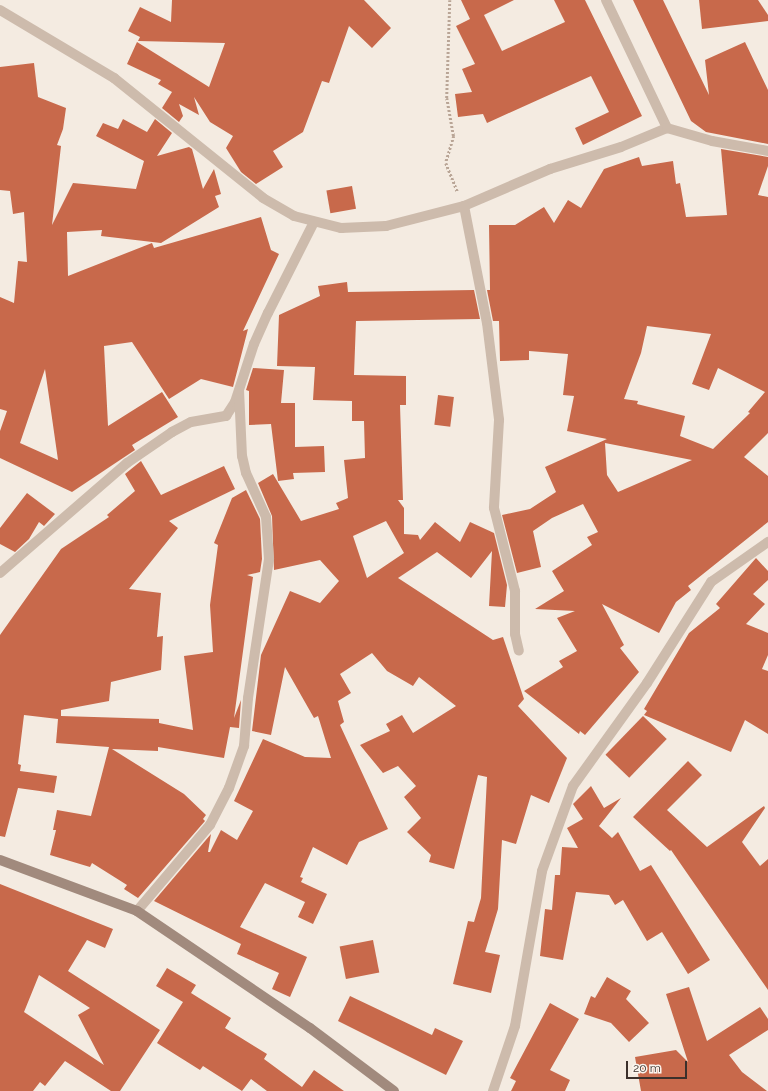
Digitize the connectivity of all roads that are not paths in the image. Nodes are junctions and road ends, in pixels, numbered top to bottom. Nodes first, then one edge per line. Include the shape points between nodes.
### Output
1 (606, 0) edge
2 (1, 14) edge
3 (668, 128) junction
4 (768, 151) edge
5 (464, 206) junction
6 (314, 222) junction
7 (239, 391) junction
8 (768, 542) edge
9 (0, 573) edge
10 (519, 651) dead end
11 (0, 860) edge
12 (137, 911) junction
13 (394, 1091) edge
14 (493, 1091) edge

1 - 3 street
2 - 6 street via 114,78 263,198 294,216
3 - 4 street via 712,141
3 - 5 street via 550,169
5 - 6 street via 386,226 341,228
5 - 10 street via 487,323 500,420 494,508 515,591 515,634
6 - 7 street via 254,344
7 - 9 street via 226,416 191,422 172,432 128,463
7 - 12 street via 242,456 246,473 266,517 268,559 250,682 244,746 229,788 210,825
8 - 14 street via 711,582 646,683 573,786 542,871 515,1026
11 - 12 main road
12 - 13 main road via 310,1028

